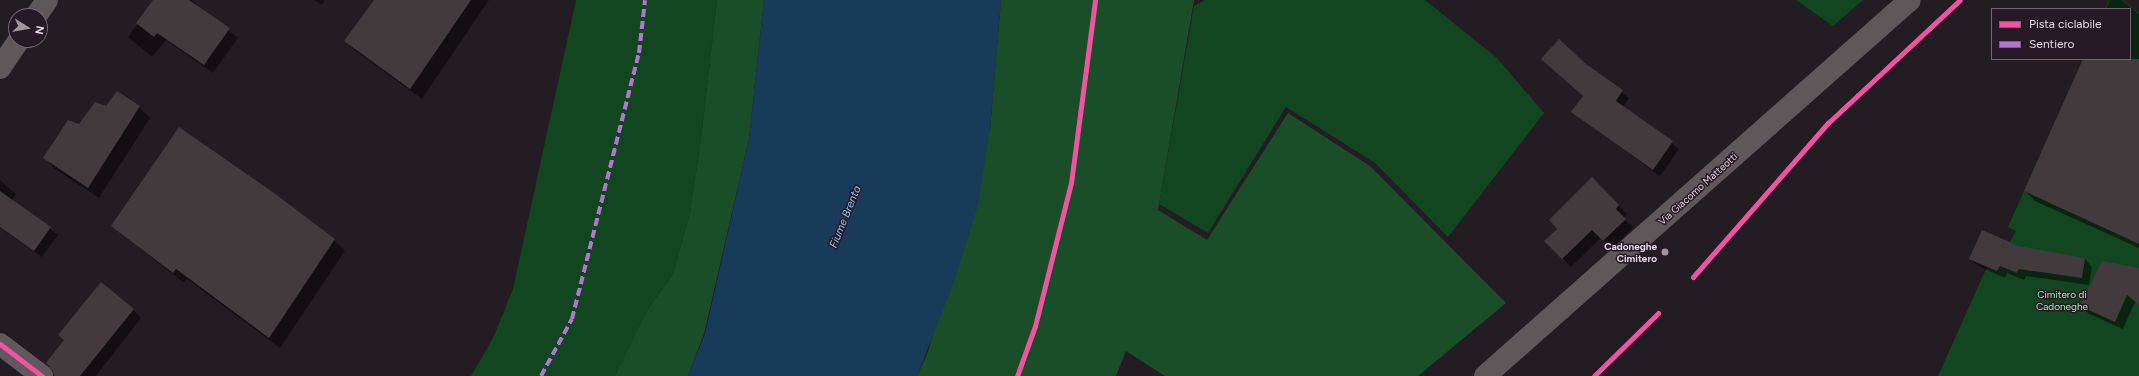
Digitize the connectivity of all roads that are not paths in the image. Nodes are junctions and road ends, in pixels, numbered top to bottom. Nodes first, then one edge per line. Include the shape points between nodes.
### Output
1 (1910, 0) edge
2 (14, 48) edge
3 (0, 68) edge
4 (0, 344) edge
5 (1512, 352) junction
6 (42, 376) edge
7 (1484, 376) edge
8 (1510, 376) edge

1 - 5 main road, Via Giacomo Matteotti
2 - 3 main road
4 - 6 street
5 - 7 main road, Via Giacomo Matteotti
5 - 8 main road

